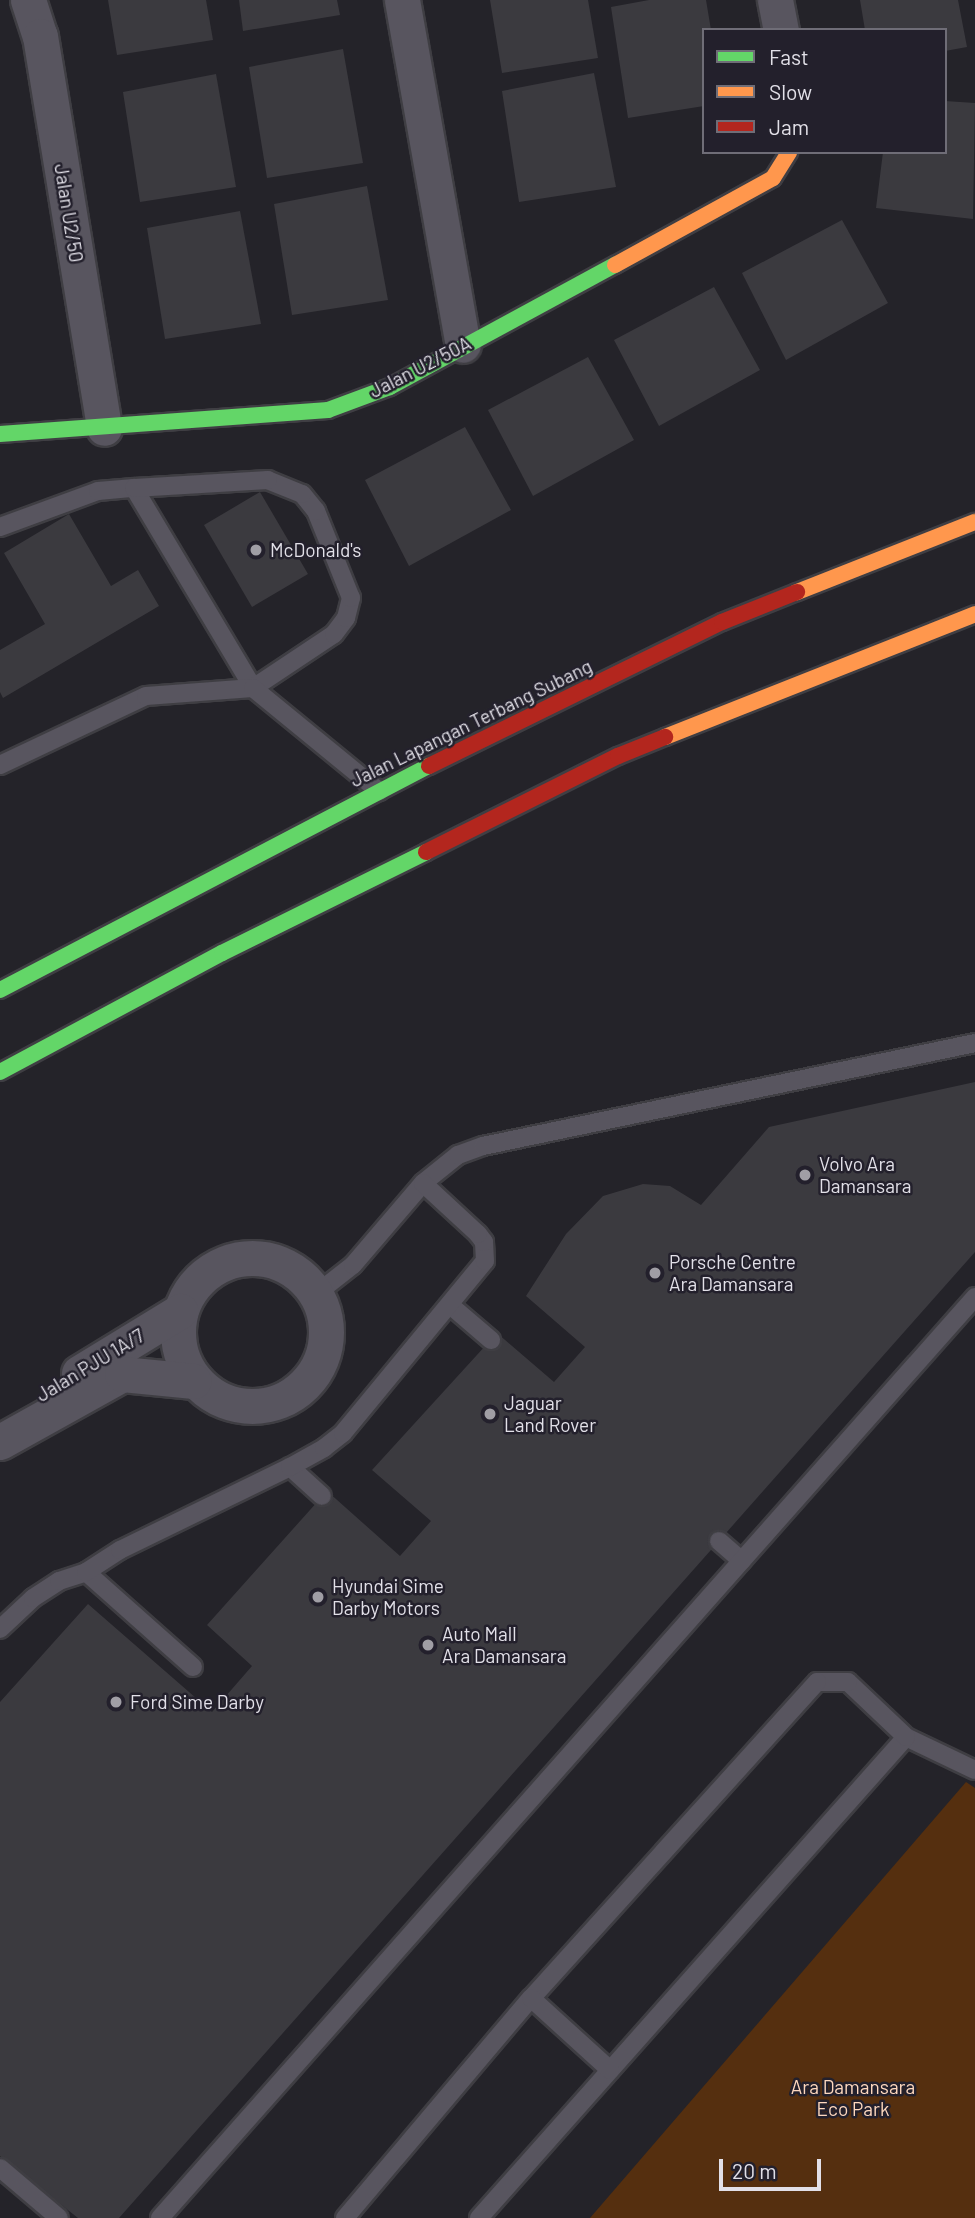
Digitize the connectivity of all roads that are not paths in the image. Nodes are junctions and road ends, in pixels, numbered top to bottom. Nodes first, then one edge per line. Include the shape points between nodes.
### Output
1 (28, 0) edge
2 (402, 0) edge
3 (775, 0) edge
4 (781, 28) edge
5 (788, 154) edge
6 (463, 345) junction
7 (104, 428) junction
8 (0, 434) edge
9 (134, 488) junction
10 (975, 522) edge
11 (0, 527) edge
12 (975, 614) edge
13 (253, 688) junction
14 (0, 765) edge
15 (379, 791) junction
16 (0, 990) edge
17 (975, 1043) edge
18 (0, 1072) edge
19 (423, 1183) junction
20 (316, 1294) junction
21 (975, 1297) edge
22 (450, 1305) junction
23 (180, 1311) junction
24 (491, 1340) dead end
25 (194, 1381) junction
26 (0, 1417) edge
27 (0, 1442) edge
28 (290, 1468) junction
29 (322, 1496) dead end
30 (719, 1541) dead end
31 (742, 1560) junction
32 (86, 1572) junction
33 (0, 1629) edge
34 (193, 1667) dead end
35 (906, 1737) junction
36 (975, 1770) edge
37 (531, 1998) junction
38 (610, 2070) junction
39 (0, 2168) edge
40 (59, 2218) edge
41 (160, 2218) edge
42 (345, 2218) edge
43 (479, 2218) edge

1 - 7 street, Jalan U2/50 via 40,36
2 - 6 street
3 - 4 street
5 - 6 main road, Jalan U2/50A via 773,178 742,197
6 - 7 main road, Jalan U2/50A via 390,387 328,410
7 - 8 main road, Jalan U2/50A
9 - 11 lane via 98,491
9 - 13 lane
9 - 13 lane via 268,480 302,494 316,511 351,598 346,618 334,634
10 - 15 main road, Jalan Lapangan Terbang Subang via 722,622
12 - 18 main road via 618,756 222,953
13 - 14 lane via 146,696
13 - 15 lane
15 - 16 main road, Jalan Lapangan Terbang Subang
17 - 19 lane via 483,1146 458,1155
19 - 20 lane via 353,1265
19 - 22 lane via 484,1242 485,1261
20 - 23 street via 300,1275 279,1262 255,1257 230,1260 191,1289
20 - 25 street via 325,1317 326,1342 319,1365 304,1385 284,1400 236,1406 214,1397
21 - 31 lane
22 - 24 lane
22 - 28 lane via 343,1433
23 - 25 street via 177,1336 182,1360
23 - 26 street, Jalan PJU 1A/7 via 119,1351
25 - 27 street, Jalan PJU 1A/7 via 122,1374
28 - 29 lane
28 - 32 lane via 120,1550
30 - 31 lane
31 - 41 lane
32 - 33 lane via 59,1581 33,1598
32 - 34 lane
35 - 36 lane
35 - 37 lane via 848,1682 817,1682
35 - 38 lane
37 - 38 lane
37 - 42 lane
38 - 43 lane
39 - 40 lane

